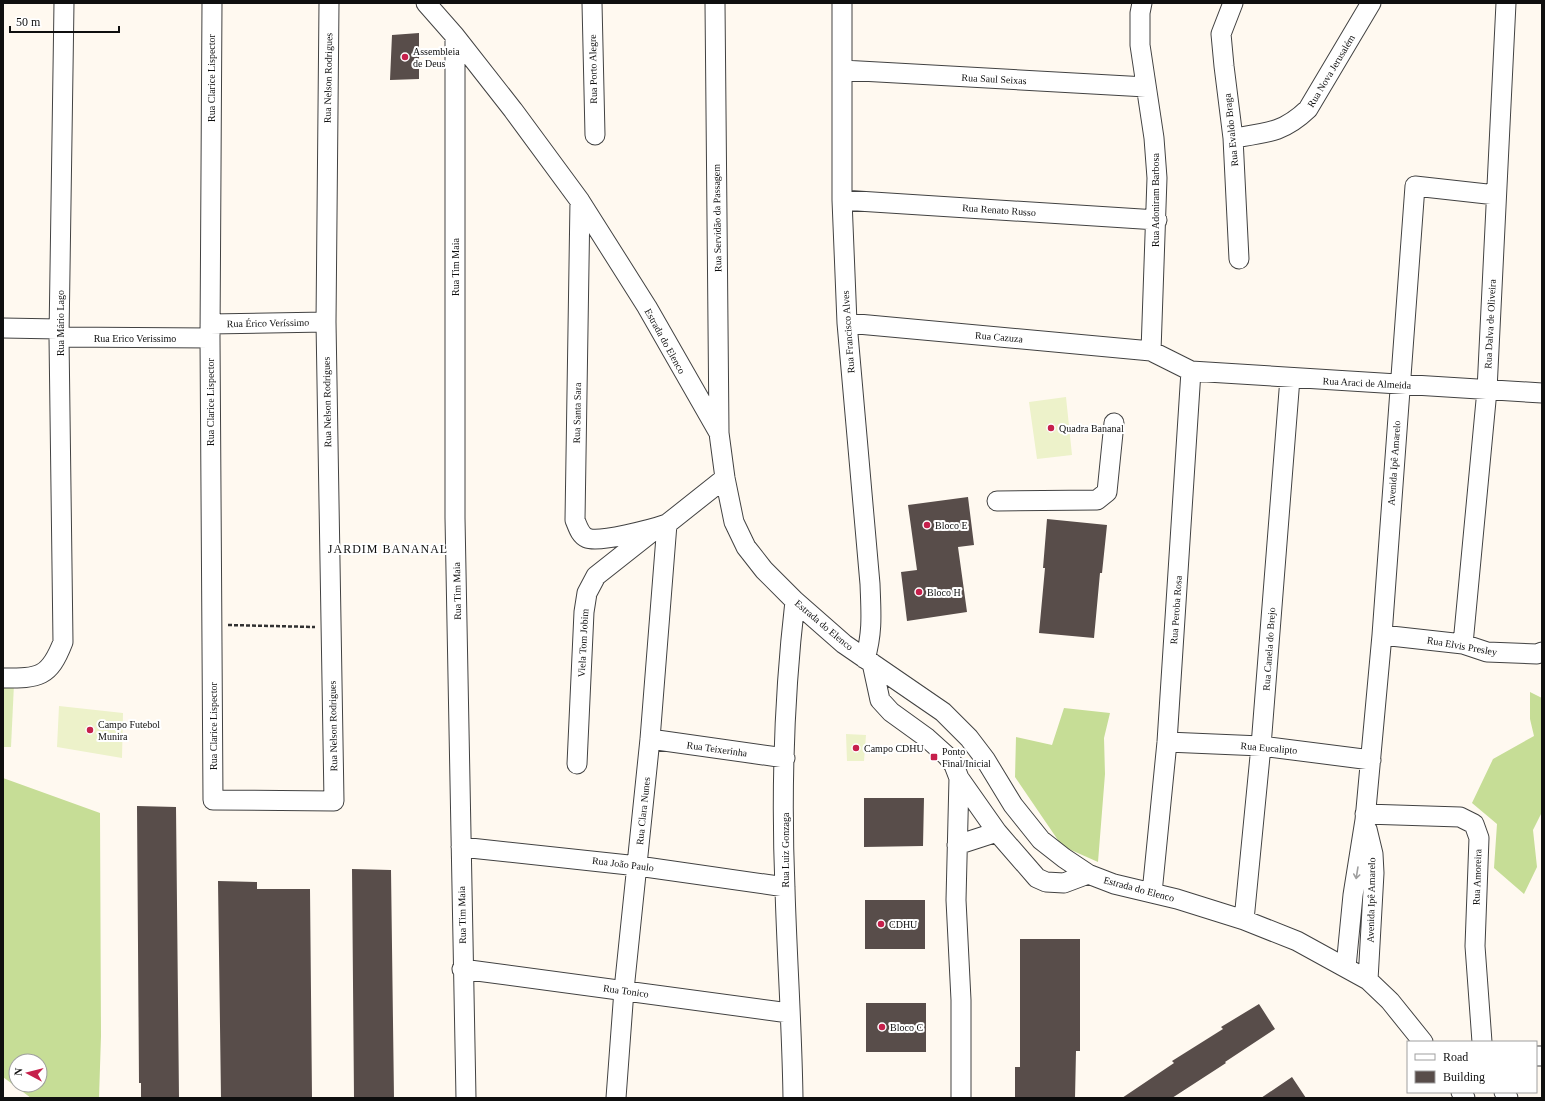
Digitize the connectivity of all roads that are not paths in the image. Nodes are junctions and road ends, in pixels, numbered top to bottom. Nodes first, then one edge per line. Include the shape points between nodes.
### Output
1 (64, 3) edge
2 (212, 3) edge
3 (329, 3) edge
4 (426, 3) edge
5 (592, 3) edge
6 (715, 3) edge
7 (842, 3) edge
8 (1142, 3) edge
9 (1232, 3) edge
10 (1371, 3) edge
11 (1506, 3) edge
12 (455, 36) junction
13 (842, 70) junction
14 (1146, 88) junction
15 (595, 135) dead end
16 (1233, 138) junction
17 (1496, 195) junction
18 (842, 200) junction
19 (580, 201) junction
20 (1157, 220) junction
21 (1239, 259) dead end
22 (326, 322) junction
23 (847, 323) junction
24 (3, 328) edge
25 (210, 331) junction
26 (59, 333) junction
27 (1151, 351) junction
28 (1192, 371) junction
29 (1290, 378) junction
30 (1400, 384) junction
31 (1487, 390) junction
32 (1542, 393) edge
33 (1114, 423) dead end
34 (719, 434) junction
35 (725, 478) junction
36 (997, 501) dead end
37 (661, 526) junction
38 (795, 601) junction
39 (1382, 635) junction
40 (1463, 644) junction
41 (1542, 652) edge
42 (869, 661) junction
43 (3, 678) edge
44 (650, 739) junction
45 (1167, 742) junction
46 (1261, 746) junction
47 (785, 758) junction
48 (1371, 760) junction
49 (577, 764) dead end
50 (958, 778) junction
51 (334, 800) joint
52 (1365, 817) junction
53 (997, 832) junction
54 (957, 846) junction
55 (461, 847) junction
56 (638, 866) junction
57 (1088, 874) junction
58 (784, 887) junction
59 (1152, 893) junction
60 (1244, 920) junction
61 (1346, 967) junction
62 (462, 970) junction
63 (1368, 980) junction
64 (624, 990) junction
65 (789, 1013) junction
66 (1422, 1041) edge
67 (1482, 1041) edge
68 (466, 1098) edge
69 (616, 1098) edge
70 (792, 1098) edge
71 (961, 1098) edge

1 - 26 street, Rua Mário Lago
2 - 25 street, Rua Clarice Lispector
3 - 22 street, Rua Nelson Rodrigues
4 - 12 street, Estrada do Elenco
5 - 15 street, Rua Porto Alegre
6 - 34 street, Rua Servidão da Passagem
7 - 13 street, Rua Francisco Alves
8 - 14 street, Rua Adoniram Barbosa via 1140,45
9 - 16 street, Rua Evaldo Braga via 1222,34
10 - 16 street, Rua Nova Jerusalém via 1308,109 1294,122 1274,131
11 - 17 street, Rua Dalva de Oliveira
12 - 19 street, Estrada do Elenco
12 - 55 street, Rua Tim Maia via 455,518
13 - 14 street, Rua Saul Seixas
13 - 18 street, Rua Francisco Alves
14 - 20 street, Rua Adoniram Barbosa via 1155,146
16 - 21 street, Rua Evaldo Braga
17 - 30 street, Avenida Ipê Amarelo via 1415,186
17 - 31 street, Rua Dalva de Oliveira
18 - 20 street, Rua Renato Russo
18 - 23 street, Rua Francisco Alves
19 - 34 street, Estrada do Elenco via 647,307
19 - 37 street, Rua Santa Sara via 575,520 586,538 597,540
20 - 27 street, Rua Adoniram Barbosa
22 - 25 street, Rua Érico Veríssimo
22 - 51 street, Rua Nelson Rodrigues
23 - 27 street, Rua Cazuza
23 - 42 street, Rua Francisco Alves via 870,584
24 - 26 street, Rua Erico Verissimo
25 - 26 street, Rua Erico Verissimo
25 - 51 street, Rua Clarice Lispector via 213,800
26 - 43 street, Rua Mário Lago via 63,642 52,666 42,674
27 - 28 street
28 - 29 street, Rua Araci de Almeida
28 - 45 street, Rua Peroba Rosa
29 - 30 street, Rua Araci de Almeida
29 - 46 street, Rua Canela do Brejo
30 - 31 street, Rua Araci de Almeida
30 - 39 street, Avenida Ipê Amarelo
31 - 32 street, Rua Araci de Almeida
31 - 40 street, Rua Dalva de Oliveira
33 - 36 street via 1107,492 1102,497 1097,500
34 - 35 street, Estrada do Elenco
35 - 37 street, Viela Tom Jobim
35 - 38 street, Estrada do Elenco via 734,522 746,547 764,570
37 - 44 street, Rua Clara Nunes
37 - 49 street, Viela Tom Jobim via 596,576 587,593
38 - 42 street, Estrada do Elenco via 844,644
38 - 47 street, Rua Luiz Gonzaga via 786,690
39 - 40 street, Rua Elvis Presley
39 - 48 street, Avenida Ipê Amarelo
40 - 41 street, Rua Elvis Presley via 1487,652
42 - 50 street via 880,700 891,712 947,756 954,765
42 - 57 street, Estrada do Elenco via 943,712 969,738 1013,805 1041,840
44 - 47 street, Rua Teixerinha
44 - 56 street, Rua Clara Nunes
45 - 46 street, Rua Eucalipto
45 - 59 street, Rua Peroba Rosa
46 - 48 street, Rua Eucalipto
46 - 60 street, Rua Canela do Brejo
47 - 58 street, Rua Luiz Gonzaga
48 - 52 street, Avenida Ipê Amarelo
50 - 53 street
50 - 54 street
52 -> 61 street, Avenida Ipê Amarelo via 1353,895
52 - 63 street, Avenida Ipê Amarelo via 1373,854 1374,873
52 - 67 street, Rua Amoreira via 1460,817 1474,824 1479,838 1475,946
53 - 54 street
53 - 57 street via 1036,878 1046,882 1064,883
54 - 71 street
55 - 56 street, Rua João Paulo
55 - 62 street, Rua Tim Maia
56 - 58 street, Rua João Paulo
56 - 64 street, Rua Clara Nunes
57 - 59 street, Estrada do Elenco via 1114,884
58 - 65 street, Rua Luiz Gonzaga
59 - 60 street, Estrada do Elenco
60 - 61 street, Estrada do Elenco via 1297,941
61 - 63 street, Estrada do Elenco
62 - 64 street, Rua Tonico
62 - 68 street, Rua Tim Maia
63 - 66 street, Estrada do Elenco via 1390,1000
64 - 65 street, Rua Tonico
64 - 69 street, Rua Clara Nunes
65 - 70 street, Rua Luiz Gonzaga

